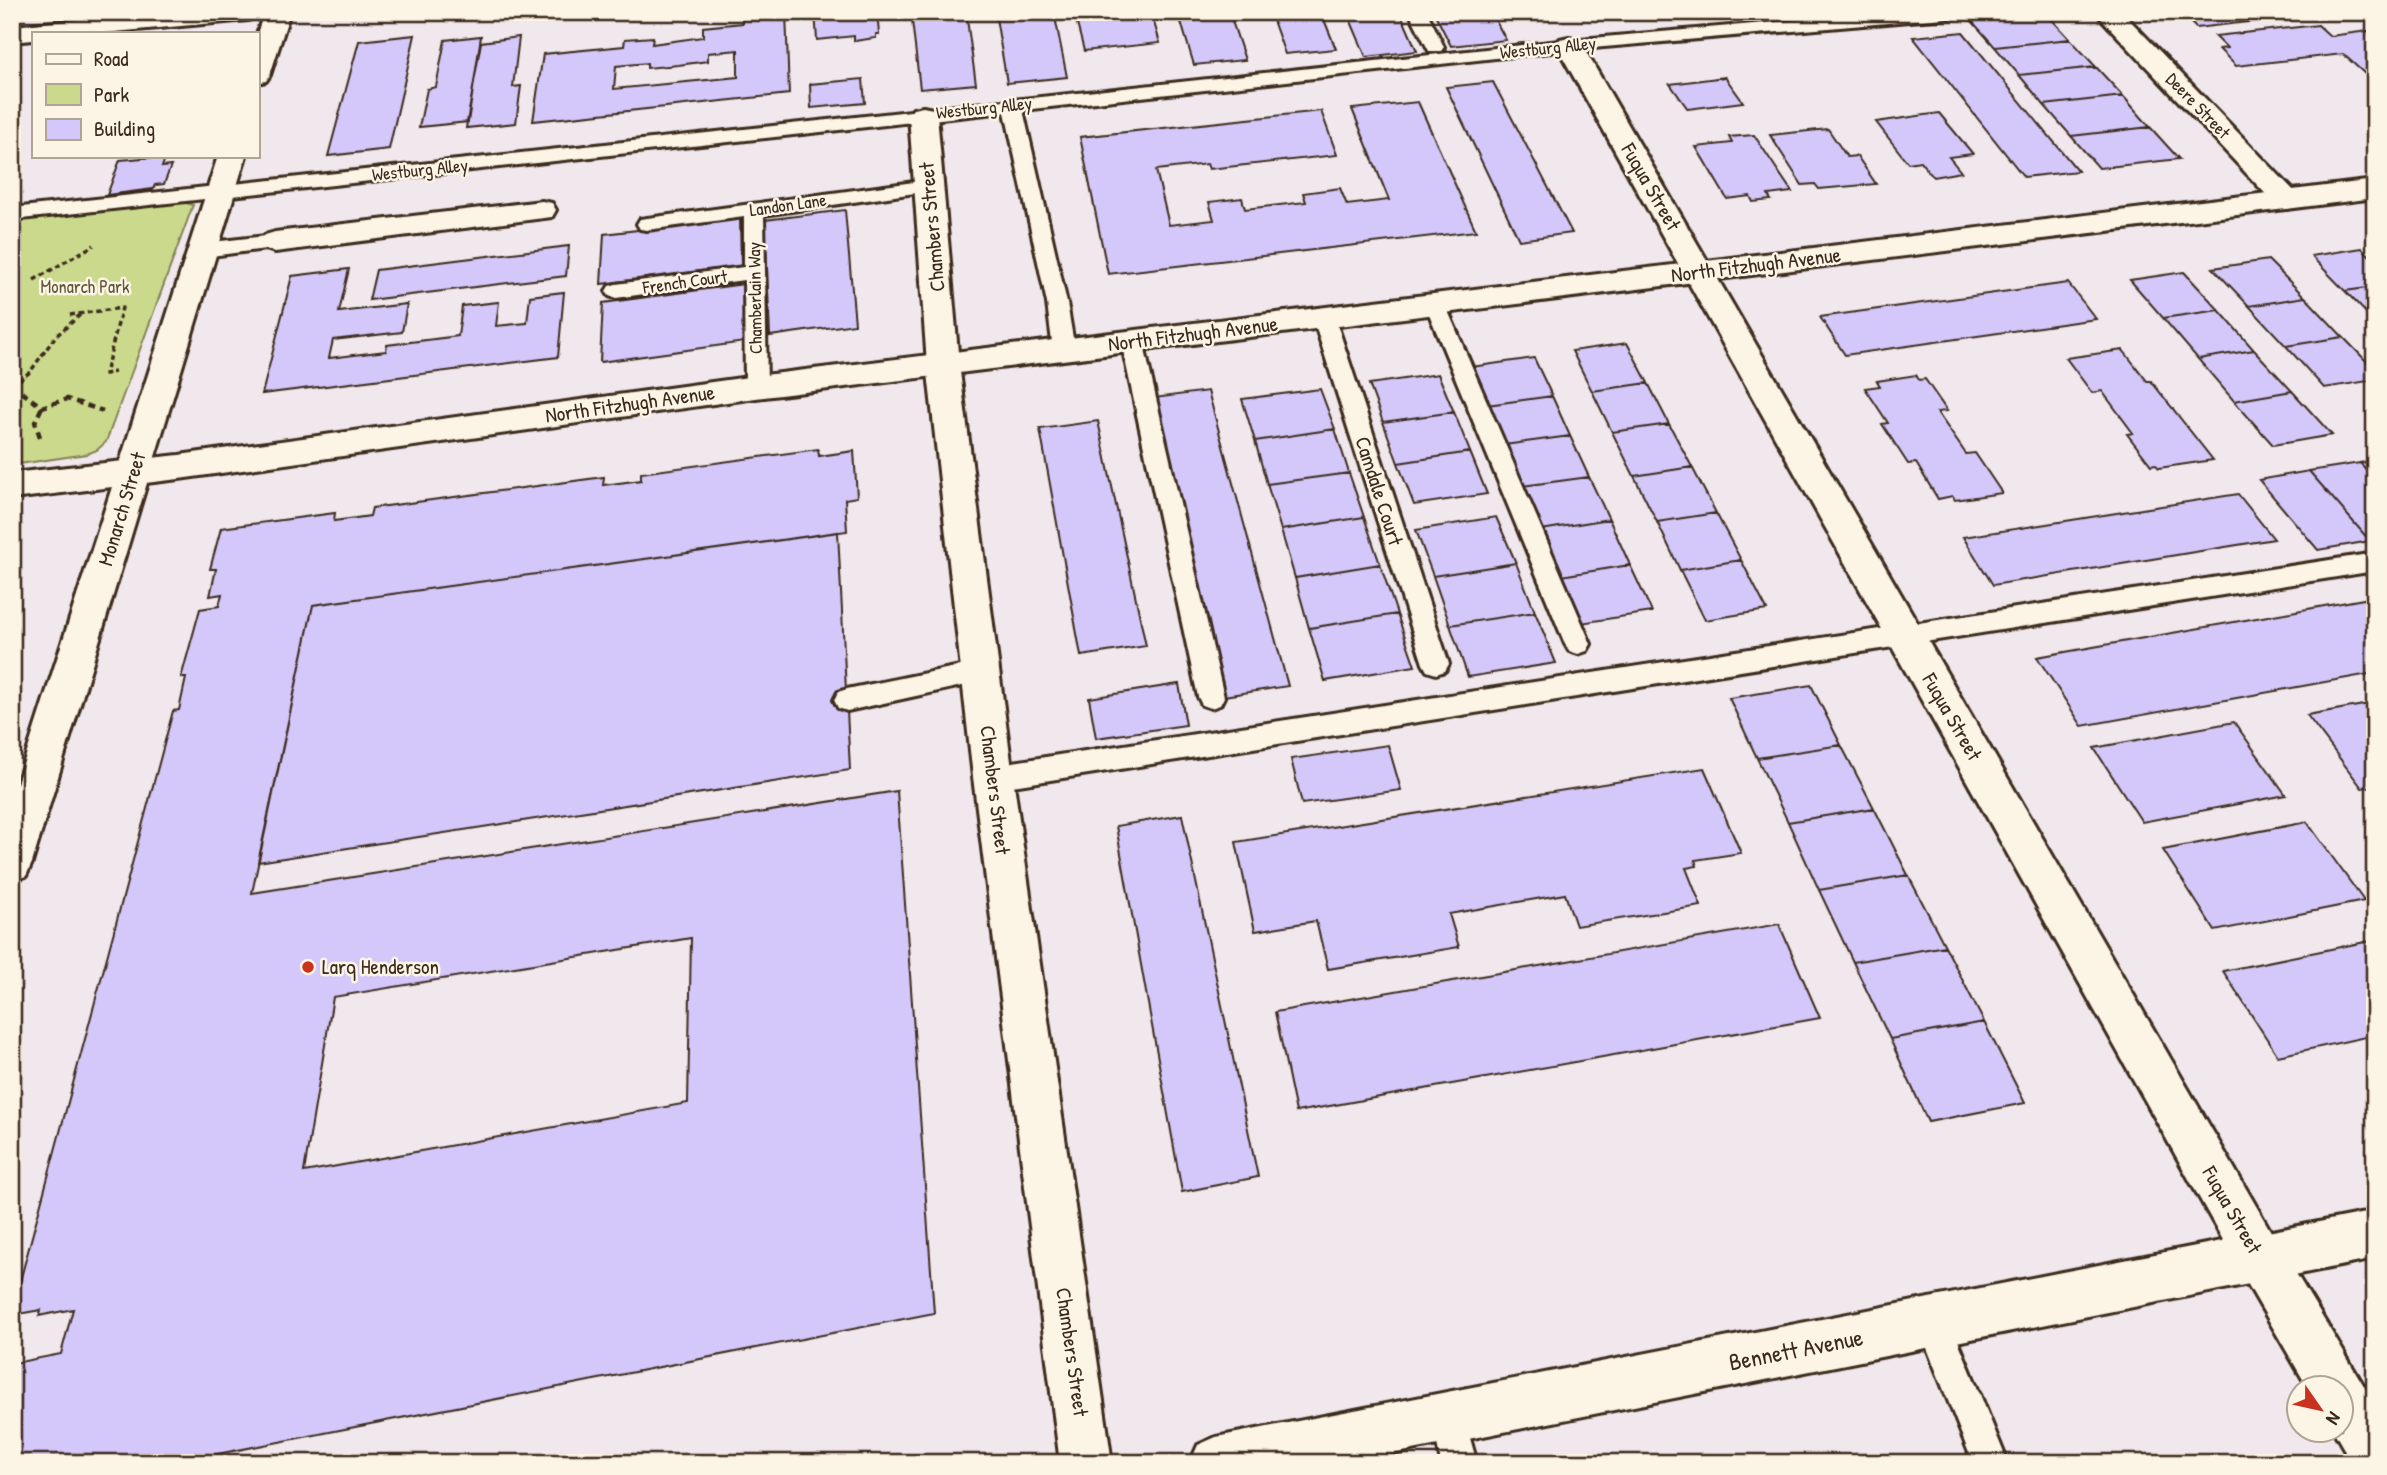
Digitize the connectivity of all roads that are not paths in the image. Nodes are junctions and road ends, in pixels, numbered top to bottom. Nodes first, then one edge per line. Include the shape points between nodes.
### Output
1 (248, 12) edge
2 (277, 12) edge
3 (1418, 12) edge
4 (1957, 12) edge
5 (2108, 12) edge
6 (32, 32) edge
7 (33, 32) edge
8 (12, 34) edge
9 (1569, 45) junction
10 (1434, 47) dead end
11 (259, 69) edge
12 (1013, 105) junction
13 (923, 115) junction
14 (231, 158) edge
15 (929, 186) junction
16 (2375, 189) edge
17 (221, 193) junction
18 (2287, 200) junction
19 (542, 210) dead end
20 (754, 210) junction
21 (12, 214) edge
22 (647, 224) dead end
23 (275, 242) joint
24 (203, 250) junction
25 (754, 272) junction
26 (1699, 272) junction
27 (616, 291) dead end
28 (1435, 304) junction
29 (1324, 318) junction
30 (1132, 341) junction
31 (1064, 349) junction
32 (943, 364) junction
33 (756, 387) junction
34 (134, 472) junction
35 (12, 486) edge
36 (2375, 562) edge
37 (1905, 635) junction
38 (1578, 644) dead end
39 (1436, 664) dead end
40 (980, 672) junction
41 (1211, 697) dead end
42 (846, 700) dead end
43 (993, 777) junction
44 (12, 863) edge
45 (2375, 1235) edge
46 (2260, 1259) junction
47 (1934, 1323) junction
48 (2328, 1374) edge
49 (2356, 1420) edge
50 (1454, 1440) edge
51 (2375, 1453) edge
52 (1086, 1463) edge
53 (1216, 1463) edge
54 (1991, 1463) edge

1 - 7 street
2 - 11 street
3 - 10 lane
4 - 9 lane, Westburg Alley
5 - 18 street, Deere Street
6 - 8 street
9 - 12 lane, Westburg Alley
9 - 26 street, Fuqua Street
12 - 13 lane, Westburg Alley
12 - 31 lane
13 - 15 street, Chambers Street
13 - 17 lane, Westburg Alley
14 - 17 street, Monarch Street
15 - 20 lane, Landon Lane
15 - 32 street, Chambers Street
16 - 18 street, North Fitzhugh Avenue
17 - 21 lane, Westburg Alley
17 - 24 street, Monarch Street
18 - 26 street, North Fitzhugh Avenue
19 - 23 street
20 - 22 lane, Landon Lane
20 - 25 lane, Chamberlain Way
23 - 24 lane
24 - 34 street, Monarch Street
25 - 27 lane, French Court
25 - 33 lane, Chamberlain Way
26 - 28 street, North Fitzhugh Avenue
26 - 37 street, Fuqua Street
28 - 29 street, North Fitzhugh Avenue
28 - 38 lane
29 - 30 street, North Fitzhugh Avenue
29 - 39 lane, Camdale Court
30 - 31 street, North Fitzhugh Avenue
30 - 41 lane
31 - 32 street, North Fitzhugh Avenue
32 - 33 street, North Fitzhugh Avenue
32 - 40 street, Chambers Street
33 - 34 street, North Fitzhugh Avenue
34 - 35 street, North Fitzhugh Avenue
34 - 44 street, Monarch Street
36 - 37 lane
37 - 43 lane
37 - 46 street, Fuqua Street
40 - 42 lane
40 - 43 street, Chambers Street
43 - 52 street, Chambers Street
45 - 46 street, Bennett Avenue
46 - 47 street, Bennett Avenue
46 - 48 street, Fuqua Street
47 - 50 street, Bennett Avenue
47 - 54 lane
49 - 51 street
50 - 53 street, Bennett Avenue

